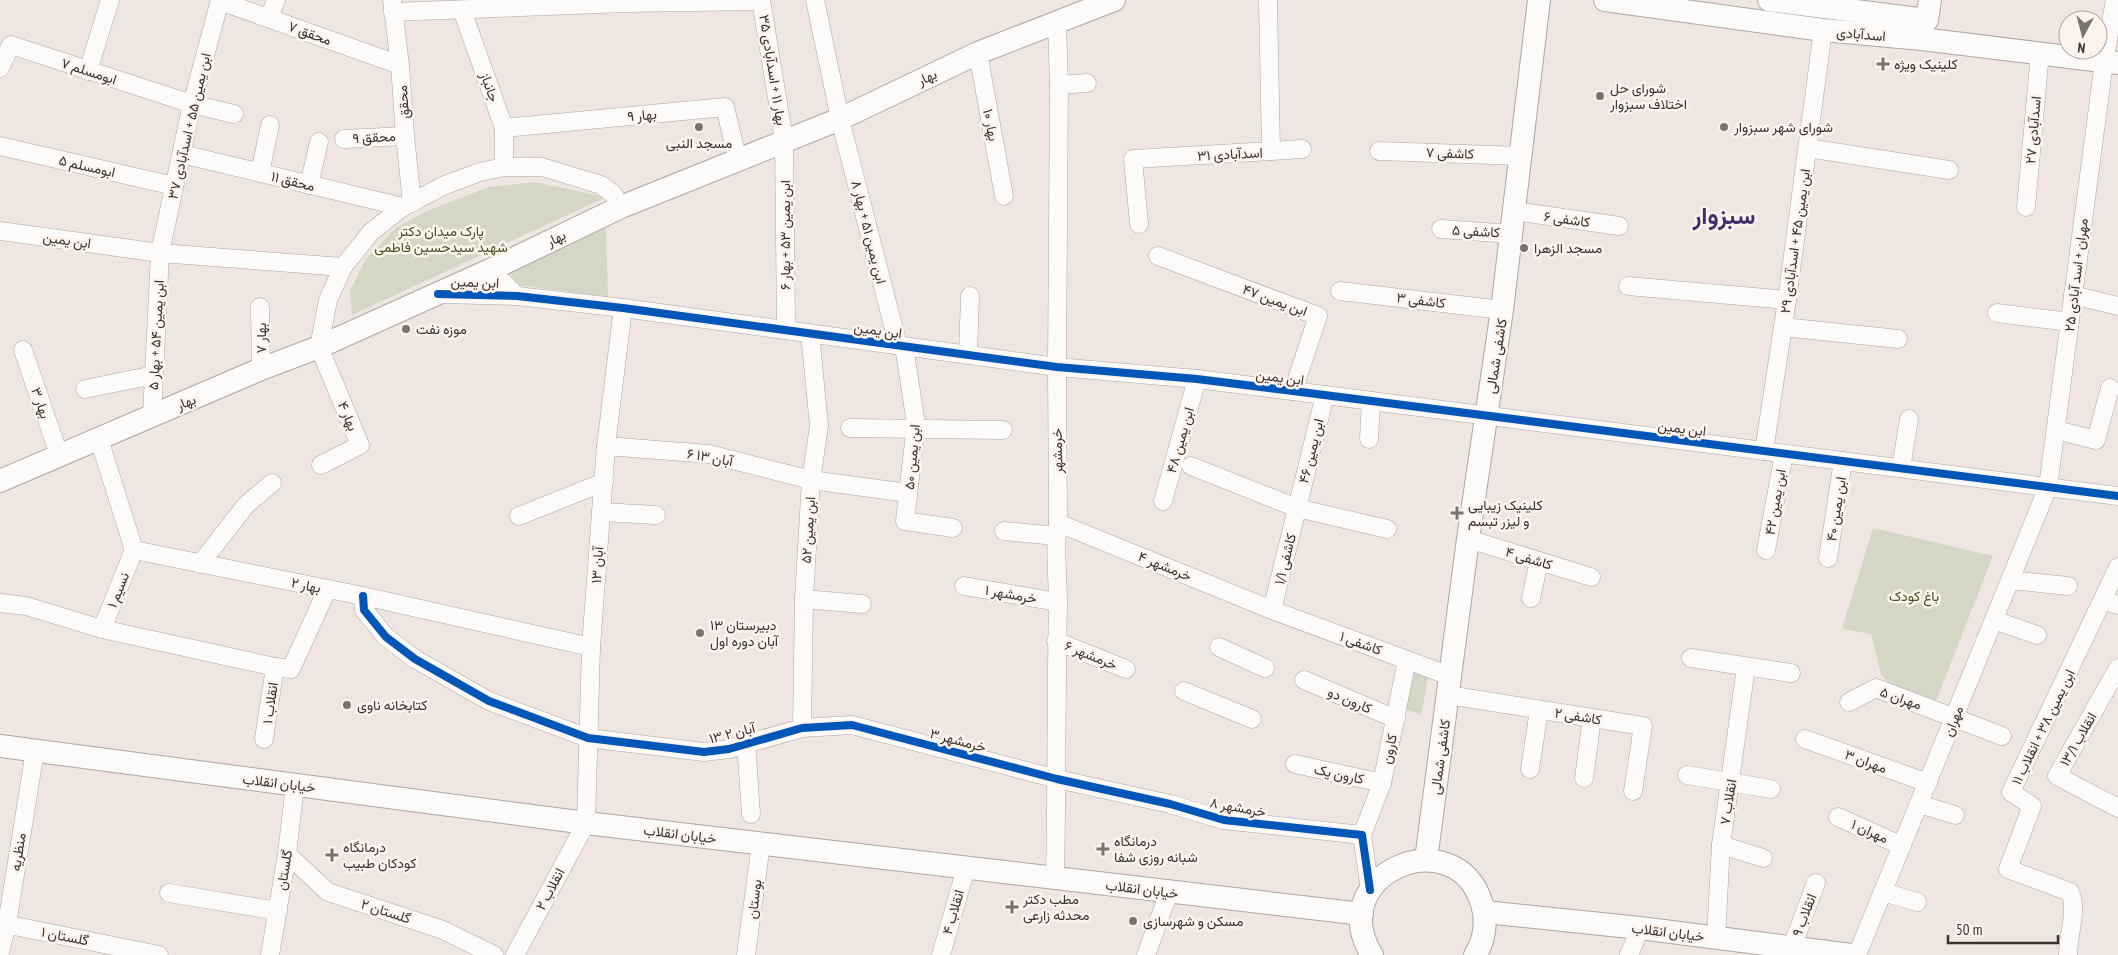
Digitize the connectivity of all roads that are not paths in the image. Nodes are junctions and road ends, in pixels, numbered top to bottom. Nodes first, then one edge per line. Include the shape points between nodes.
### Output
1 (110, 0) edge
2 (220, 0) edge
3 (276, 0) edge
4 (761, 0) edge
5 (815, 0) edge
6 (1114, 0) edge
7 (1268, 0) edge
8 (1539, 0) edge
9 (1606, 0) edge
10 (1769, 0) edge
11 (2114, 0) edge
12 (393, 6) edge
13 (462, 10) junction
14 (269, 18) junction
15 (1927, 20) edge
16 (1057, 23) junction
17 (1824, 30) junction
18 (978, 53) junction
19 (2040, 53) junction
20 (2111, 63) edge
21 (400, 65) junction
22 (0, 68) edge
23 (88, 71) junction
24 (1087, 83) dead end
25 (1059, 85) junction
26 (192, 104) junction
27 (234, 114) dead end
28 (840, 118) junction
29 (270, 125) dead end
30 (504, 128) junction
31 (405, 136) junction
32 (344, 139) dead end
33 (784, 140) junction
34 (320, 142) dead end
35 (0, 146) edge
36 (1808, 148) junction
37 (1302, 149) dead end
38 (1272, 151) junction
39 (1379, 151) dead end
40 (182, 154) junction
41 (1521, 156) junction
42 (738, 160) junction
43 (504, 167) junction
44 (1949, 170) dead end
45 (260, 173) junction
46 (309, 185) junction
47 (174, 186) junction
48 (1004, 196) dead end
49 (408, 205) junction
50 (2026, 206) dead end
51 (620, 207) junction
52 (1515, 211) junction
53 (1139, 224) dead end
54 (1619, 226) dead end
55 (1441, 229) dead end
56 (0, 231) edge
57 (1512, 234) junction
58 (160, 253) junction
59 (1158, 256) dead end
60 (343, 267) junction
61 (490, 270) junction
62 (1628, 286) dead end
63 (1340, 291) dead end
64 (438, 294) junction
65 (2073, 295) junction
66 (517, 296) junction
67 (970, 296) dead end
68 (1787, 300) junction
69 (2118, 306) edge
70 (260, 307) dead end
71 (623, 308) junction
72 (1502, 310) junction
73 (1997, 313) dead end
74 (2070, 322) junction
75 (1783, 326) junction
76 (786, 330) junction
77 (810, 333) junction
78 (1898, 339) dead end
79 (901, 346) junction
80 (319, 347) junction
81 (23, 350) dead end
82 (968, 355) junction
83 (1056, 367) junction
84 (261, 369) junction
85 (154, 375) junction
86 (1197, 379) junction
87 (2110, 388) dead end
88 (84, 389) dead end
89 (1293, 391) junction
90 (1325, 395) junction
91 (1371, 401) junction
92 (152, 416) junction
93 (1486, 416) junction
94 (1908, 419) dead end
95 (850, 428) dead end
96 (916, 428) junction
97 (1003, 430) dead end
98 (2056, 430) junction
99 (1369, 439) dead end
100 (99, 440) junction
101 (606, 446) junction
102 (1764, 451) junction
103 (1784, 454) junction
104 (59, 455) junction
105 (1843, 461) junction
106 (320, 465) dead end
107 (1191, 466) dead end
108 (1901, 468) junction
109 (811, 480) junction
110 (0, 481) edge
111 (604, 482) junction
112 (272, 483) dead end
113 (2048, 487) junction
114 (908, 493) junction
115 (2118, 496) edge
116 (1163, 501) dead end
117 (1297, 508) junction
118 (601, 512) junction
119 (656, 515) dead end
120 (519, 516) dead end
121 (953, 528) dead end
122 (1057, 529) junction
123 (1387, 529) dead end
124 (1004, 531) dead end
125 (1468, 540) junction
126 (134, 550) junction
127 (1766, 550) dead end
128 (1828, 558) dead end
129 (1539, 561) junction
130 (200, 564) junction
131 (2118, 567) edge
132 (1591, 577) dead end
133 (2010, 580) junction
134 (964, 586) dead end
135 (2068, 586) dead end
136 (327, 590) junction
137 (363, 596) junction
138 (1531, 598) dead end
139 (804, 599) junction
140 (1058, 602) junction
141 (2111, 602) edge
142 (0, 603) edge
143 (862, 604) dead end
144 (1272, 610) junction
145 (1994, 620) junction
146 (102, 629) junction
147 (2037, 635) dead end
148 (1056, 641) junction
149 (591, 647) junction
150 (1219, 647) dead end
151 (1691, 658) dead end
152 (1407, 660) junction
153 (275, 667) junction
154 (1746, 667) junction
155 (1265, 668) dead end
156 (2118, 668) edge
157 (1126, 669) dead end
158 (1791, 673) dead end
159 (1304, 680) dead end
160 (1449, 685) junction
161 (1184, 691) dead end
162 (1849, 702) dead end
163 (1539, 710) junction
164 (1592, 718) junction
165 (1954, 718) junction
166 (1252, 719) dead end
167 (1396, 719) junction
168 (852, 725) joint
169 (802, 728) junction
170 (2002, 736) dead end
171 (588, 738) junction
172 (264, 739) dead end
173 (1805, 739) dead end
174 (746, 743) junction
175 (0, 746) edge
176 (35, 751) junction
177 (1296, 764) dead end
178 (1530, 769) dead end
179 (1688, 775) dead end
180 (1584, 778) dead end
181 (1058, 779) junction
182 (1731, 782) junction
183 (1928, 782) junction
184 (1382, 783) junction
185 (295, 785) junction
186 (1771, 789) dead end
187 (1633, 791) dead end
188 (1919, 804) junction
189 (2118, 808) edge
190 (751, 814) dead end
191 (1955, 815) dead end
192 (1838, 817) dead end
193 (586, 823) junction
194 (1362, 835) junction
195 (761, 844) junction
196 (1721, 845) junction
197 (1902, 846) junction
198 (287, 854) junction
199 (1762, 858) dead end
200 (1426, 860) junction
201 (966, 868) junction
202 (1055, 878) junction
203 (1816, 883) dead end
204 (1370, 890) junction
205 (1169, 892) junction
206 (1883, 892) junction
207 (169, 893) dead end
208 (1917, 902) dead end
209 (278, 911) junction
210 (1485, 912) junction
211 (1362, 914) junction
212 (3, 923) edge
213 (1640, 928) junction
214 (1716, 937) junction
215 (1792, 947) junction
216 (0, 952) edge
217 (1366, 952) edge
218 (1824, 953) edge
219 (159, 955) edge
220 (270, 955) edge
221 (494, 955) edge
222 (515, 955) edge
223 (746, 955) edge
224 (941, 955) edge
225 (1146, 955) edge
226 (1475, 955) edge
227 (1629, 955) edge
228 (1851, 955) edge
229 (1857, 955) edge
230 (2068, 955) edge

1 - 23 street
2 - 14 street, محقق ۷
2 - 26 street, ابن یمین ۵۵ + اسدآبادی ۳۷
3 - 14 street
4 - 13 street via 626,2
4 - 33 street, بهار ۱۱ + اسدآبادی ۳۵
5 - 28 street, ابن یمین ۵۱ + بهار ۸
6 - 16 main road, بهار
7 - 38 street, اسدآبادی ۳۱
8 - 41 main road, کاشفی شمالی
9 - 17 main road, اسدآبادی
10 - 15 main road, اسدآبادی
11 - 20 street, مهران + اسد آبادی ۲۵
12 - 13 street
12 - 21 street, محقق
13 - 30 street, جانباز
14 - 21 street, محقق ۷
15 - 17 main road, اسدآبادی
15 - 19 main road, اسدآبادی
16 - 18 main road, بهار
16 - 25 street, خرمشهر
17 - 36 street, ابن یمین ۴۵ + اسدآبادی ۲۹
18 - 28 main road, بهار
18 - 48 street, بهار ۱۰
19 - 20 main road, اسدآبادی
19 - 50 street, اسدآبادی ۲۷
20 - 65 street, مهران + اسد آبادی ۲۵
21 - 31 street, محقق
22 - 23 street, ابومسلم ۷ via 11,45
23 - 26 street, ابومسلم ۷
24 - 25 street
25 - 83 street, خرمشهر
26 - 27 street, ابومسلم ۷
26 - 40 street, ابن یمین ۵۵ + اسدآبادی ۳۷
28 - 33 main road, بهار
28 - 79 street, ابن یمین ۵۱ + بهار ۸
29 - 45 street
30 - 42 street, بهار ۹ via 725,108
30 - 43 street, جانباز
31 - 32 street, محقق ۹
31 - 49 street, محقق
33 - 42 main road, بهار
33 - 76 street, ابن یمین ۵۳ + بهار ۶
34 - 46 street
35 - 47 street, ابومسلم ۵
36 - 44 street
36 - 68 street, ابن یمین ۴۵ + اسدآبادی ۲۹
37 - 38 street
38 - 53 street, اسدآبادی ۳۱ via 1133,159
39 - 41 street, کاشفی ۷
40 - 45 street, محقق ۱۱
40 - 47 street, ابن یمین ۵۵ + اسدآبادی ۳۷
41 - 52 main road, کاشفی شمالی
42 - 51 main road, بهار
43 - 49 street via 445,185
43 - 51 street via 542,167 601,185 613,194
45 - 46 street, محقق ۱۱
46 - 49 street, محقق ۱۱
47 - 58 street, ابن یمین ۵۵ + اسدآبادی ۳۷
49 - 60 street via 371,232
51 - 61 main road, بهار
52 - 54 street, کاشفی ۶
52 - 57 main road, کاشفی شمالی
55 - 57 street, کاشفی ۵
56 - 58 street, ابن یمین
57 - 72 main road, کاشفی شمالی
58 - 60 street, ابن یمین
58 - 85 street, ابن یمین ۵۴ + بهار ۵
59 - 89 street, ابن یمین ۴۷ via 1318,316
60 - 80 street via 328,300
61 - 64 main road, بهار
61 - 66 street
62 - 68 street
63 - 72 street, کاشفی ۳
64 - 66 street, ابن یمین
64 - 80 main road, بهار
65 - 69 street
65 - 74 street, مهران + اسد آبادی ۲۵
66 - 71 street, ابن یمین
67 - 82 street
68 - 75 street, ابن یمین ۴۵ + اسدآبادی ۲۹
70 - 84 street, بهار ۷
71 - 76 street, ابن یمین
71 - 101 street, ۱۳ آبان
72 - 93 main road, کاشفی شمالی
73 - 74 street
74 - 98 street, مهران + اسد آبادی ۲۵
75 - 78 street
75 - 102 street, ابن یمین ۴۵ + اسدآبادی ۲۹
76 - 77 street, ابن یمین
77 - 79 street, ابن یمین
77 - 109 street, ابن یمین ۵۲ via 819,426
79 - 82 street, ابن یمین
79 - 96 street, ابن یمین ۵۰
80 - 84 main road, بهار
80 - 106 street, بهار ۴ via 360,445
81 - 104 street, بهار ۳
82 - 83 street, ابن یمین
83 - 86 street, ابن یمین
83 - 122 street, خرمشهر
84 - 92 main road, بهار
85 - 88 street
85 - 92 street, ابن یمین ۵۴ + بهار ۵
86 - 89 street, ابن یمین
86 - 116 street, ابن یمین ۴۸
87 - 98 street via 2096,440
89 - 90 street, ابن یمین
90 - 91 street, ابن یمین
90 - 117 street, ابن یمین ۴۶
91 - 93 street, ابن یمین
91 - 99 street
92 - 100 main road, بهار
93 - 102 street, ابن یمین
93 - 125 main road, کاشفی شمالی
94 - 108 street
95 - 96 street
96 - 97 street
96 - 114 street, ابن یمین ۵۰
98 - 113 street, مهران + اسد آبادی ۲۵
100 - 104 main road, بهار
100 - 126 street
101 - 109 street, ۶ آبان ۱۳ via 709,454
101 - 111 street, ۱۳ آبان
102 - 103 street, ابن یمین
103 - 105 street, ابن یمین
103 - 127 street, ابن یمین ۴۲
104 - 110 main road, بهار
105 - 108 street, ابن یمین
105 - 128 street, ابن یمین ۴۰
107 - 117 street
108 - 113 street, ابن یمین
109 - 114 street, ۶ آبان ۱۳
109 - 139 street, ابن یمین ۵۲
111 - 118 street, ۱۳ آبان
111 - 120 street
112 - 130 street via 246,505
113 - 115 street, ابن یمین
113 - 133 street, مهران
114 - 121 street, ابن یمین ۵۰ via 905,521
117 - 123 street
117 - 144 street, کاشفی ۱/۱
118 - 119 street
118 - 149 street, ۱۳ آبان
122 - 124 street
122 - 140 street, خرمشهر
122 - 144 street, خرمشهر ۴
125 - 129 street, کاشفی ۴
125 - 160 main road, کاشفی شمالی
126 - 130 street, بهار ۲
126 - 146 street, نسیم ۱
129 - 132 street, کاشفی ۴
129 - 138 street
130 - 136 street, بهار ۲
131 - 141 street, ابن یمین ۳۸ + انقلاب ۱۱
133 - 135 street
133 - 145 street, مهران
134 - 140 street, خرمشهر ۱
136 - 137 street, بهار ۲
136 - 153 street via 291,669
137 - 149 street, بهار ۲
137 - 171 street, ۱۳ آبان ۲ via 364,610 386,637 415,659 488,701
139 - 143 street
139 - 169 street, ابن یمین ۵۲
140 - 148 street, خرمشهر
141 - 230 street, ابن یمین ۳۸ + انقلاب ۱۱ via 2011,792 2032,806 2008,869 2070,892 2074,901
142 - 146 street via 26,606
144 - 152 street, کاشفی ۱
145 - 147 street
145 - 165 street, مهران
146 - 153 street
148 - 157 street, خرمشهر ۶
148 - 181 street, خرمشهر
149 - 171 street, ۱۳ آبان
150 - 155 street
151 - 154 street
152 - 160 street, کاشفی ۱
152 - 167 street, کارون
153 - 172 street, انقلاب ۱
154 - 158 street
154 - 182 street, انقلاب ۷
156 - 189 street, انقلاب ۱۳/۱ via 2057,776
159 - 167 street, کارون دو
160 - 163 street, کاشفی ۲
160 - 200 main road, کاشفی شمالی
161 - 166 street
162 - 165 street, مهران ۵ via 1876,688
163 - 164 street, کاشفی ۲
163 - 178 street
164 - 180 street
164 - 187 street, کاشفی ۲ via 1643,726
165 - 170 street, مهران ۵
165 - 183 street, مهران
167 - 184 street, کارون
168 - 169 street, ۱۳ آبان ۲
168 - 181 street, خرمشهر ۳
169 - 174 street, ۱۳ آبان ۲
171 - 174 street, ۱۳ آبان ۲ via 704,752
171 - 193 street, ۱۳ آبان
173 - 183 street, مهران ۳
174 - 190 street
175 - 176 main road, خیابان انقلاب
176 - 185 main road, خیابان انقلاب
176 - 212 street, منظریه
177 - 184 street, کارون یک
179 - 182 street
181 - 194 street, خرمشهر ۸ via 1170,804 1224,820
181 - 202 street, خرمشهر
182 - 186 street
182 - 196 street, انقلاب ۷
183 - 188 street, مهران
184 - 194 street, کارون
185 - 193 main road, خیابان انقلاب
185 - 198 street, گلستان
188 - 191 street
188 - 197 street, مهران
192 - 197 street, مهران ۱
193 - 195 main road, خیابان انقلاب
193 - 222 street, انقلاب ۲
194 - 204 street
195 - 201 main road, خیابان انقلاب
195 - 223 street, بوستان
196 - 199 street
196 - 214 street, انقلاب ۷
197 - 206 street, مهران
198 - 209 street, گلستان
198 - 221 street, گلستان ۲ via 328,892 443,930
200 - 204 main road via 1394,867
200 - 210 main road via 1442,863 1471,882
201 - 202 main road, خیابان انقلاب
201 - 224 street, انقلاب ۴
202 - 205 main road, خیابان انقلاب
203 - 215 street, انقلاب ۹
204 - 211 main road
205 - 211 main road, خیابان انقلاب
205 - 225 street
206 - 208 street
206 - 229 street, مهران
207 - 209 street
209 - 220 street, گلستان
210 - 213 main road, خیابان انقلاب
210 - 226 main road via 1485,930
211 - 217 main road
212 - 216 street, منظریه
212 - 219 street, گلستان ۱
213 - 214 main road, خیابان انقلاب
213 - 227 street
214 - 215 main road, خیابان انقلاب
215 - 218 main road, خیابان انقلاب
218 - 228 main road, خیابان انقلاب

